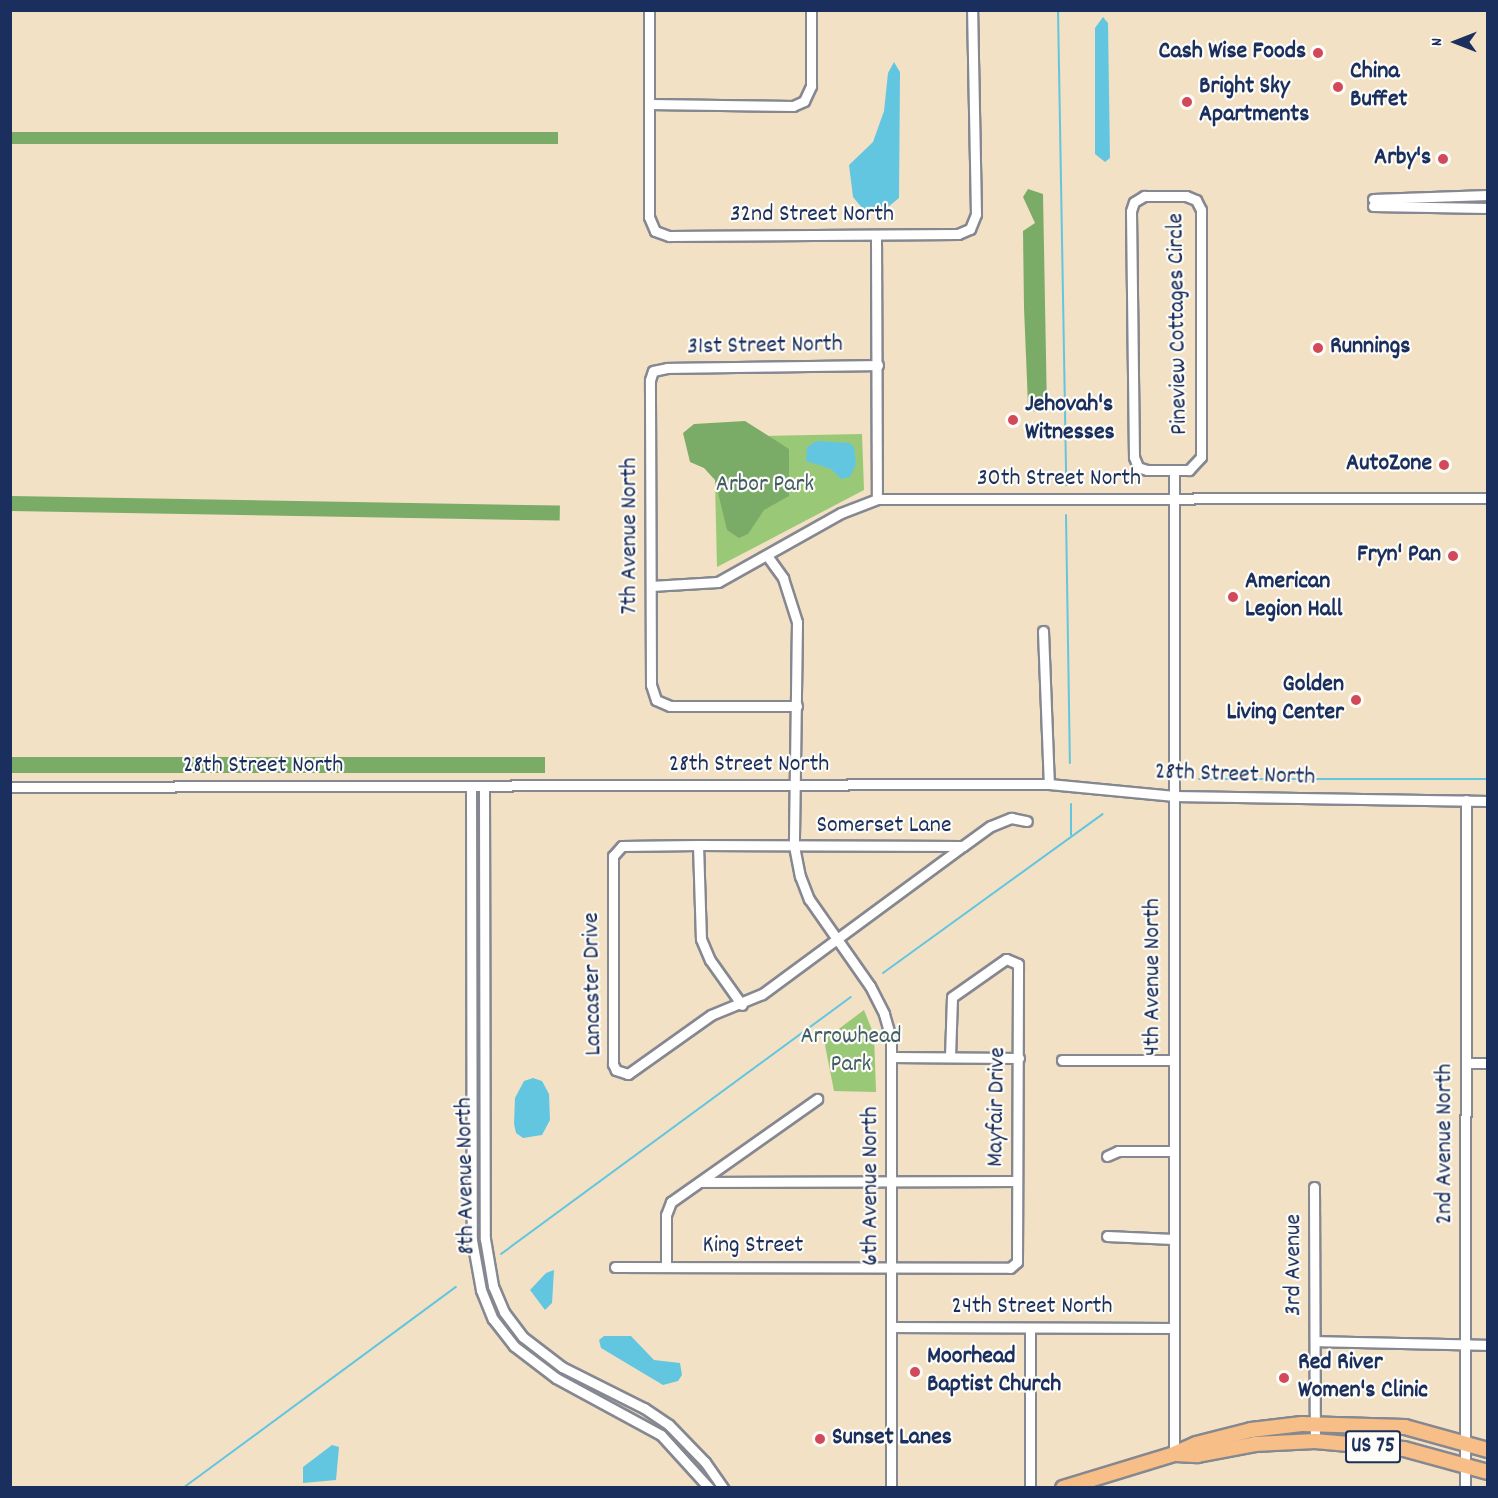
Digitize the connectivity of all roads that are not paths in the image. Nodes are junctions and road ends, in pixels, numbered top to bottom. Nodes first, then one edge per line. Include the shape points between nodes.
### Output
1 (649, 10) edge
2 (811, 10) edge
3 (972, 10) edge
4 (649, 104) junction
5 (1488, 195) edge
6 (1488, 208) edge
7 (876, 236) junction
8 (878, 365) junction
9 (653, 371) joint
10 (1174, 470) junction
11 (1488, 498) edge
12 (877, 499) junction
13 (1174, 500) junction
14 (768, 557) junction
15 (651, 586) junction
16 (1042, 632) dead end
17 (797, 706) junction
18 (1049, 784) junction
19 (798, 785) junction
20 (10, 787) edge
21 (471, 787) junction
22 (484, 787) junction
23 (1174, 796) junction
24 (1467, 800) junction
25 (1488, 801) edge
26 (1027, 821) dead end
27 (698, 845) junction
28 (794, 846) junction
29 (963, 846) junction
30 (838, 939) junction
31 (742, 1005) junction
32 (891, 1057) junction
33 (950, 1057) junction
34 (1019, 1058) junction
35 (1062, 1060) dead end
36 (1174, 1060) junction
37 (1466, 1063) junction
38 (1488, 1063) edge
39 (817, 1099) dead end
40 (1173, 1151) junction
41 (1107, 1156) dead end
42 (1016, 1181) junction
43 (700, 1182) junction
44 (891, 1183) junction
45 (1314, 1187) dead end
46 (1107, 1236) dead end
47 (1173, 1239) junction
48 (615, 1267) dead end
49 (666, 1267) junction
50 (891, 1267) junction
51 (504, 1312) junction
52 (489, 1321) junction
53 (891, 1327) junction
54 (1029, 1328) junction
55 (1172, 1328) junction
56 (1315, 1341) junction
57 (1465, 1345) junction
58 (1488, 1345) edge
59 (1315, 1423) junction
60 (1315, 1441) junction
61 (1465, 1442) junction
62 (1488, 1450) edge
63 (1174, 1454) junction
64 (1465, 1464) junction
65 (1488, 1472) edge
66 (708, 1488) edge
67 (723, 1488) edge
68 (891, 1488) edge
69 (1030, 1488) edge
70 (1064, 1488) edge
71 (1465, 1488) edge

1 - 4 street
2 - 4 street via 811,86 804,101 793,106
3 - 7 street, 32nd Street North via 976,214 970,229 958,234
4 - 7 street, 32nd Street North via 649,217 655,231 669,236
5 - 6 street via 1373,202
7 - 8 street
8 - 9 street, 31st Street North
8 - 12 street
9 - 15 street, 7th Avenue North
10 - 10 street, Pineview Cottages Circle via 1147,470 1138,467 1134,457 1131,211 1134,202 1144,196 1186,196 1196,200 1201,210 1201,457 1189,470
10 - 13 street, Pineview Cottages Circle
11 - 13 street, 30th Street North
12 - 13 street, 30th Street North
12 - 14 street, 30th Street North via 841,513
13 - 23 street, 4th Avenue North
14 - 15 street, 30th Street North via 718,582
14 - 17 street, 6th Avenue North via 783,578 797,622
15 - 17 street, 7th Avenue North via 651,685 656,700 670,706
16 - 18 street
17 - 19 street, 6th Avenue North
18 - 19 street, 28th Street North
18 - 23 street, 28th Street North
19 - 22 street, 28th Street North
19 - 28 street, 6th Avenue North
20 - 21 street, 28th Street North
21 - 22 street, 28th Street North
21 - 52 street, 8th Avenue North via 472,1240
22 - 51 street, 8th Avenue North via 485,1239 494,1286
23 - 24 street, 28th Street North
23 - 36 street, 4th Avenue North
24 - 25 street, 28th Street North
24 - 37 street, 2nd Avenue North
26 - 29 street via 1011,818 991,826
27 - 28 street, Lancaster Drive
27 - 31 street via 699,927 703,945
27 - 31 street, Lancaster Drive via 622,846 613,856 613,1064 616,1070 628,1074 711,1015
28 - 29 street, Somerset Lane
28 - 30 street, 6th Avenue North via 809,899
29 - 30 street, Somerset Lane
30 - 31 street, Lancaster Drive
30 - 32 street, 6th Avenue North via 885,1014
32 - 33 street
32 - 44 street, 6th Avenue North
33 - 34 street
33 - 34 street, Mayfair Drive via 952,997 1006,959 1018,964
34 - 42 street, Mayfair Drive
35 - 36 street
36 - 40 street, 4th Avenue North
37 - 38 street
37 - 57 street, 2nd Avenue North
39 - 43 street
40 - 41 street via 1118,1151
40 - 47 street, 4th Avenue North
42 - 44 street
42 - 50 street, Mayfair Drive via 1017,1262 1010,1268
43 - 44 street
43 - 49 street via 668,1206
44 - 50 street, 6th Avenue North
45 - 56 street, 3rd Avenue
46 - 47 street
47 - 55 street, 4th Avenue North
48 - 49 street, King Street
49 - 50 street, King Street
50 - 53 street, 6th Avenue North
51 - 52 street
51 - 67 street, 8th Avenue North via 523,1338 541,1352 669,1425 705,1462
52 - 66 street, 8th Avenue North via 533,1362 661,1435
53 - 54 street, 24th Street North
53 - 68 street, 6th Avenue North
54 - 55 street, 24th Street North
54 - 69 street
55 - 63 street, 4th Avenue North
56 - 57 street
56 - 59 street, 3rd Avenue
57 - 58 street
57 - 61 street, 2nd Avenue North
59 - 60 street, 3rd Avenue
59 - 61 main road, US 75 via 1405,1427
59 - 63 main road, US 75 via 1251,1430 1196,1444
60 - 63 main road, US 75 via 1255,1444 1198,1455
60 - 64 main road, US 75 via 1404,1449
61 - 62 main road, US 75
61 - 64 street, 2nd Avenue North
63 - 70 main road, US 75
64 - 65 main road, US 75
64 - 71 street, 2nd Avenue North

